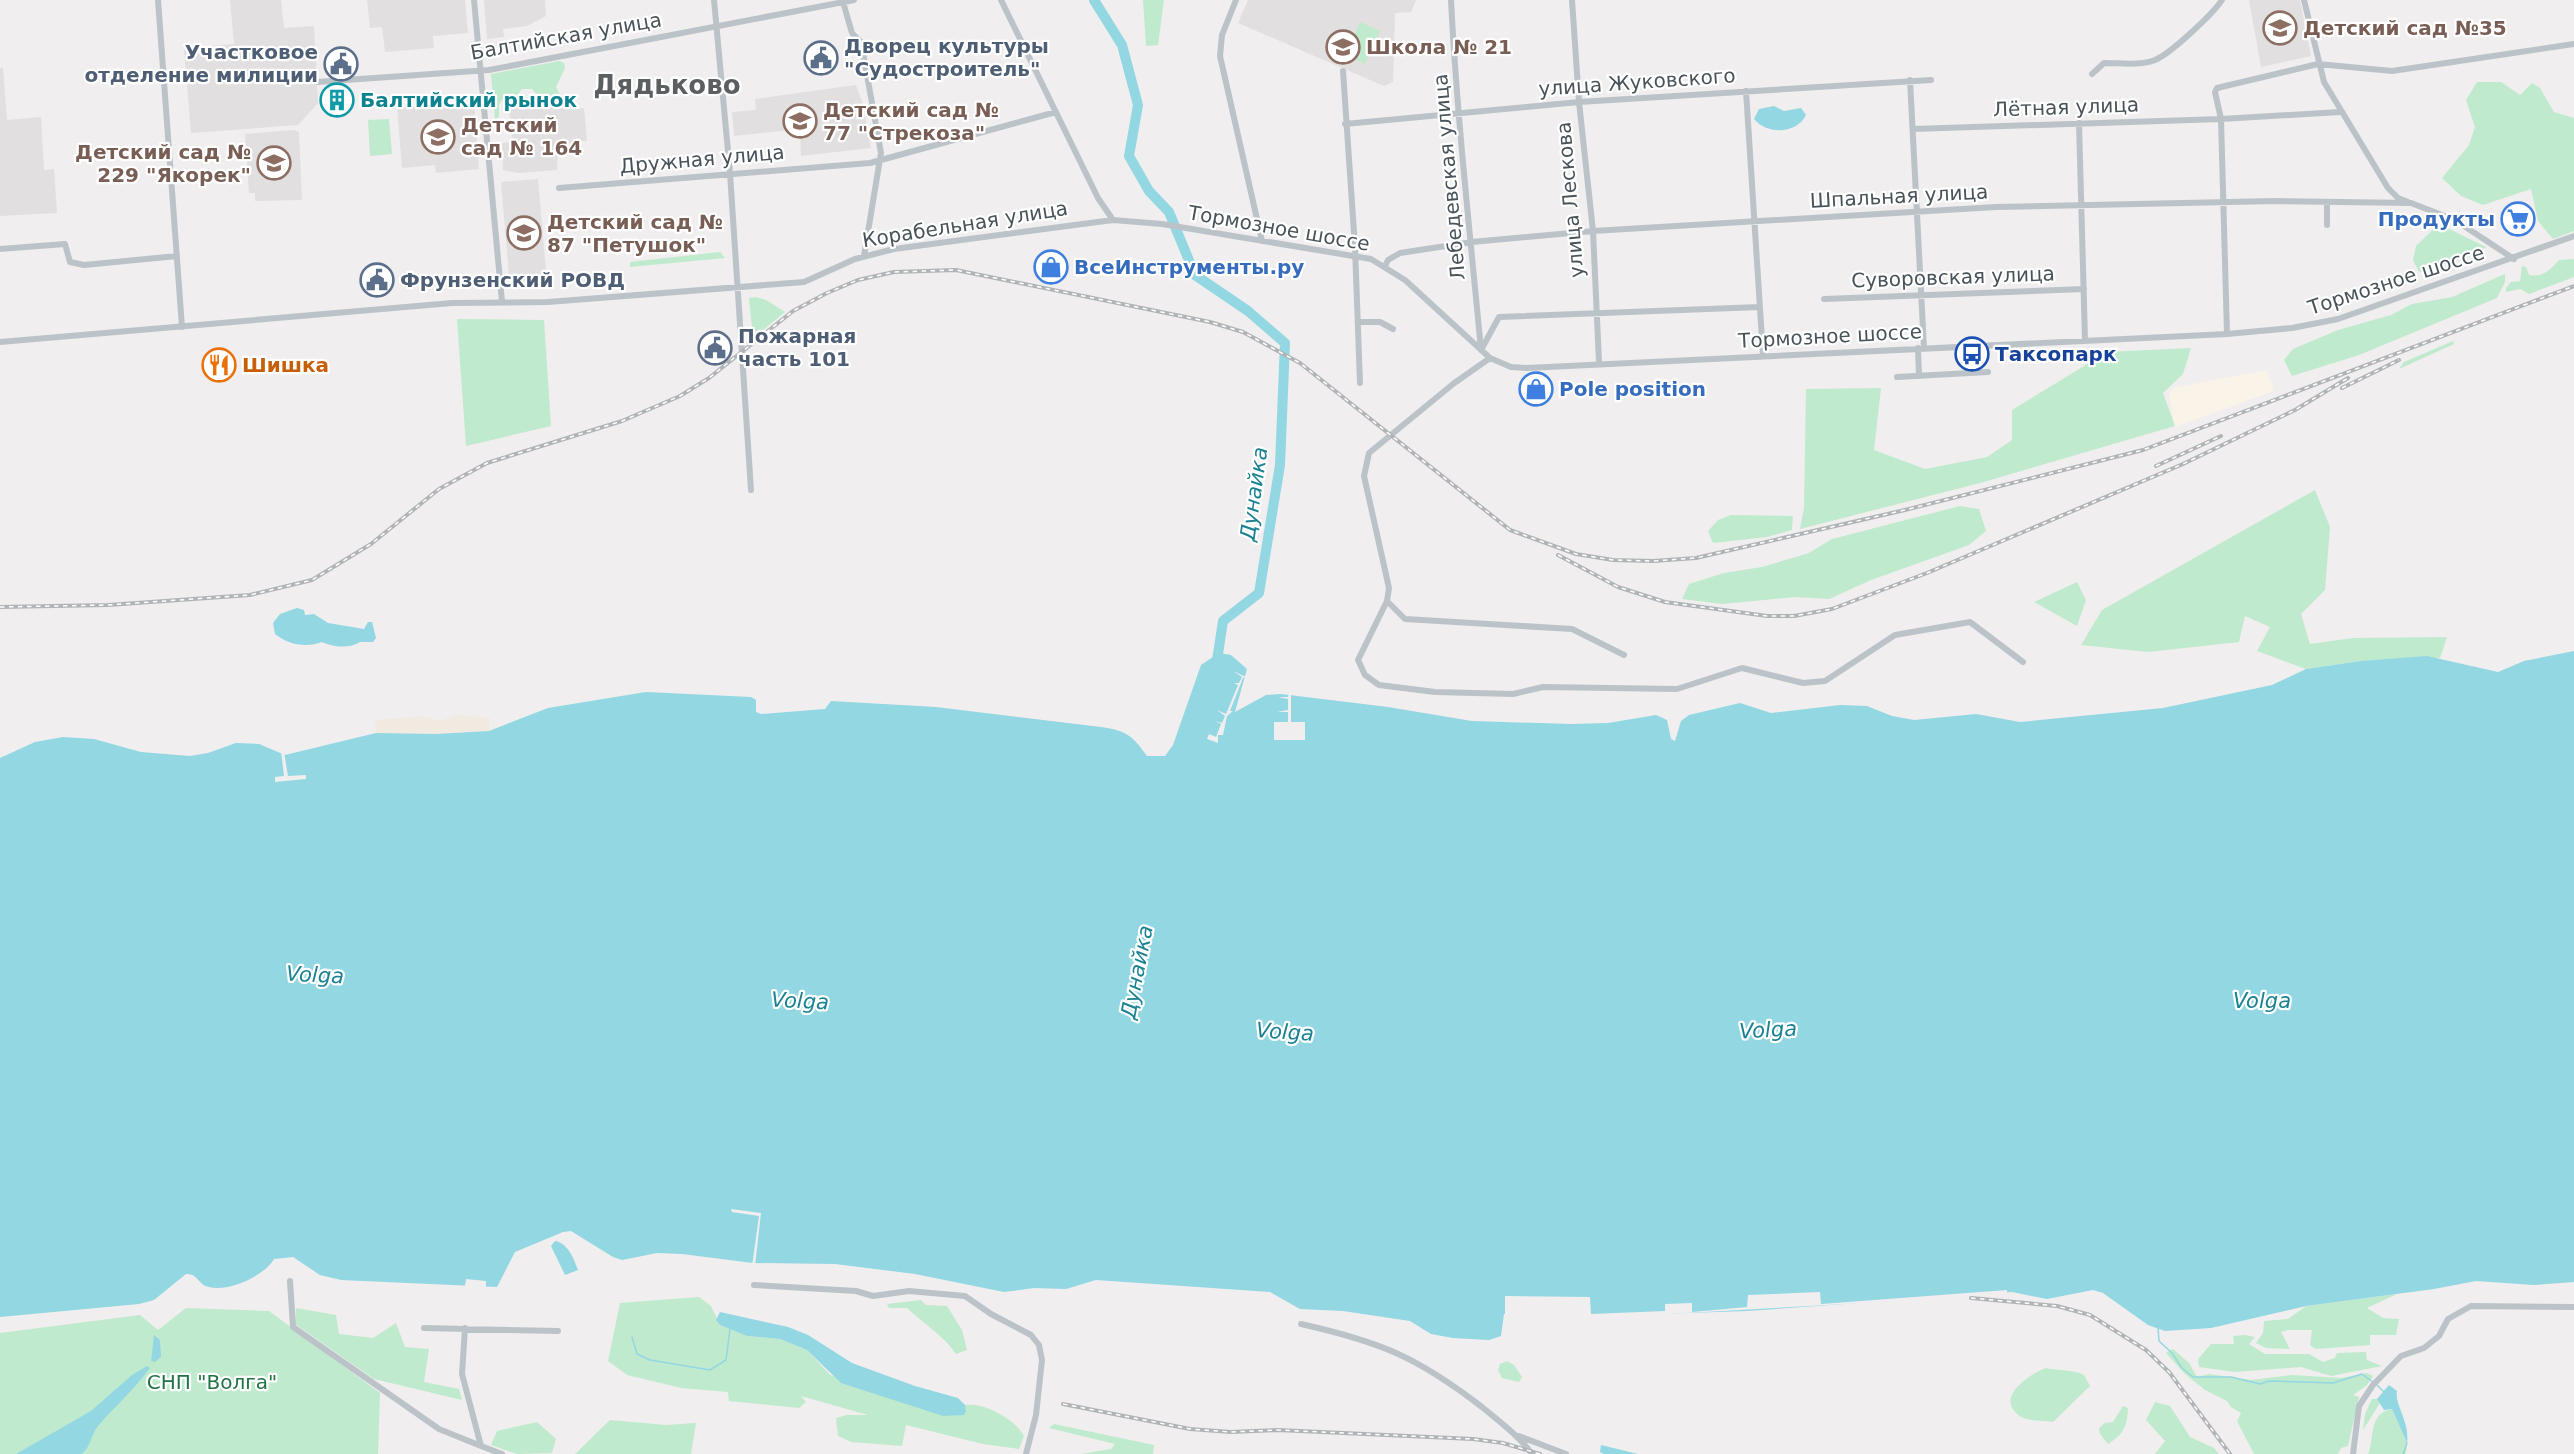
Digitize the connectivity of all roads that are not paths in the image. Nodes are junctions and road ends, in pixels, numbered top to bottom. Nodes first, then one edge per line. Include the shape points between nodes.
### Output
1 (158, 0) edge
2 (474, 0) edge
3 (714, 0) edge
4 (854, 0) edge
5 (1001, 0) edge
6 (1236, 0) edge
7 (1451, 0) edge
8 (1572, 0) edge
9 (2222, 0) edge
10 (2304, 0) edge
11 (843, 2) junction
12 (716, 25) junction
13 (2574, 44) edge
14 (2318, 64) junction
15 (482, 70) junction
16 (1343, 71) dead end
17 (2092, 74) dead end
18 (1910, 80) junction
19 (1931, 80) dead end
20 (317, 82) dead end
21 (1746, 91) junction
22 (1579, 102) junction
23 (1056, 112) junction
24 (1457, 112) junction
25 (2340, 112) junction
26 (2221, 119) junction
27 (2079, 123) junction
28 (1345, 124) junction
29 (1913, 129) junction
30 (881, 160) junction
31 (730, 172) junction
32 (559, 188) dead end
33 (2222, 203) junction
34 (2411, 203) junction
35 (2328, 204) junction
36 (2081, 207) junction
37 (1916, 213) junction
38 (1754, 219) junction
39 (1113, 220) junction
40 (2327, 225) dead end
41 (1593, 231) junction
42 (2574, 236) edge
43 (1262, 241) junction
44 (1472, 242) junction
45 (0, 249) edge
46 (1355, 254) junction
47 (177, 256) junction
48 (864, 256) junction
49 (2514, 259) junction
50 (1385, 266) junction
51 (737, 287) junction
52 (2084, 289) junction
53 (1921, 296) junction
54 (1824, 298) dead end
55 (501, 302) junction
56 (1760, 307) junction
57 (1595, 313) junction
58 (1359, 322) junction
59 (182, 327) junction
60 (1393, 329) dead end
61 (2227, 334) junction
62 (2085, 340) junction
63 (0, 342) edge
64 (1921, 348) junction
65 (1481, 351) junction
66 (1763, 355) junction
67 (1490, 358) junction
68 (1599, 362) junction
69 (1988, 372) dead end
70 (1919, 376) junction
71 (1897, 377) dead end
72 (1360, 383) dead end
73 (751, 490) dead end
74 (1387, 601) junction
75 (1624, 655) dead end
76 (2023, 662) dead end
77 (290, 1281) dead end
78 (754, 1285) dead end
79 (2574, 1307) edge
80 (1301, 1324) dead end
81 (424, 1328) dead end
82 (465, 1328) junction
83 (558, 1331) dead end
84 (1519, 1436) junction
85 (481, 1446) junction
86 (502, 1454) edge
87 (1026, 1454) edge
88 (1532, 1454) edge
89 (1566, 1454) edge
90 (2353, 1454) edge

1 - 47 street
2 - 15 street
3 - 12 street
4 - 11 street, Балтийская улица
5 - 23 street
6 - 43 street via 1222,35 1220,56
7 - 24 street, Лебедевская улица
8 - 22 street, улица Лескова
9 - 17 street via 2214,12 2158,59 2145,63 2102,63
10 - 14 street
11 - 12 street, Балтийская улица
11 - 30 street via 852,33 861,42
12 - 15 street, Балтийская улица
12 - 31 street
13 - 14 street via 2392,70
14 - 25 street
14 - 26 street via 2217,88
15 - 20 street, Балтийская улица
15 - 55 street
16 - 28 street
18 - 19 street, улица Жуковского
18 - 21 street, улица Жуковского
18 - 29 street
21 - 22 street, улица Жуковского
21 - 38 street
22 - 24 street, улица Жуковского
22 - 41 street, улица Лескова
23 - 30 street, Дружная улица
23 - 39 street
24 - 28 street, улица Жуковского
24 - 44 street, Лебедевская улица
25 - 26 street, Лётная улица
25 - 34 street via 2388,188
26 - 27 street, Лётная улица
26 - 33 street
27 - 29 street, Лётная улица
27 - 36 street
28 - 46 street
29 - 37 street
30 - 31 street, Дружная улица
30 - 48 street
31 - 32 street, Дружная улица
31 - 51 street
33 - 35 street, Шпальная улица
33 - 36 street, Шпальная улица
33 - 61 street
34 - 35 street, Шпальная улица
34 - 49 street, Шпальная улица via 2455,220
35 - 40 street
36 - 37 street, Шпальная улица via 1996,207
36 - 52 street
37 - 38 street, Шпальная улица
37 - 53 street
38 - 41 street, Шпальная улица
38 - 56 street
39 - 43 street, Тормозное шоссе
39 - 48 street, Корабельная улица via 923,244
41 - 44 street, Шпальная улица
41 - 57 street, улица Лескова
42 - 49 street, Тормозное шоссе
43 - 46 street, Тормозное шоссе
44 - 50 street, Шпальная улица via 1400,253
44 - 65 street, Лебедевская улица
45 - 47 street via 65,244 69,262 76,265
46 - 50 street, Тормозное шоссе
46 - 58 street
47 - 59 street
48 - 51 street, Корабельная улица via 812,280
49 - 61 street, Тормозное шоссе via 2338,319
50 - 65 street, Тормозное шоссе via 1410,284
51 - 55 street, Корабельная улица
51 - 73 street
52 - 53 street, Суворовская улица
52 - 62 street
53 - 54 street, Суворовская улица
53 - 64 street
55 - 59 street, Корабельная улица
56 - 57 street
56 - 66 street
57 - 65 street via 1500,317
57 - 68 street, улица Лескова
58 - 60 street via 1380,322
58 - 72 street
59 - 63 street
61 - 62 street, Тормозное шоссе
62 - 64 street, Тормозное шоссе
64 - 66 street, Тормозное шоссе
64 - 70 street
65 - 67 street, Тормозное шоссе
66 - 68 street, Тормозное шоссе
67 - 68 street, Тормозное шоссе via 1527,368
67 - 74 street via 1452,384 1369,453 1364,476 1389,588
69 - 70 street
70 - 71 street
74 - 75 street via 1405,619 1572,629
74 - 76 street via 1358,660 1365,675 1379,685 1435,692 1513,694 1543,687 1677,689 1742,668 1803,683 1826,681 1895,634 1970,622
77 - 85 street via 293,1327 439,1429
78 - 87 street via 856,1291 873,1296 909,1291 965,1296 1030,1335 1039,1345 1042,1360 1036,1415
79 - 90 street via 2471,1306 2448,1319 2439,1336 2424,1348 2401,1356 2375,1383 2359,1406
80 - 84 street via 1356,1336 1405,1355 1440,1375
81 - 82 street
82 - 83 street
82 - 85 street via 462,1374
84 - 88 street
84 - 89 street
85 - 86 street

